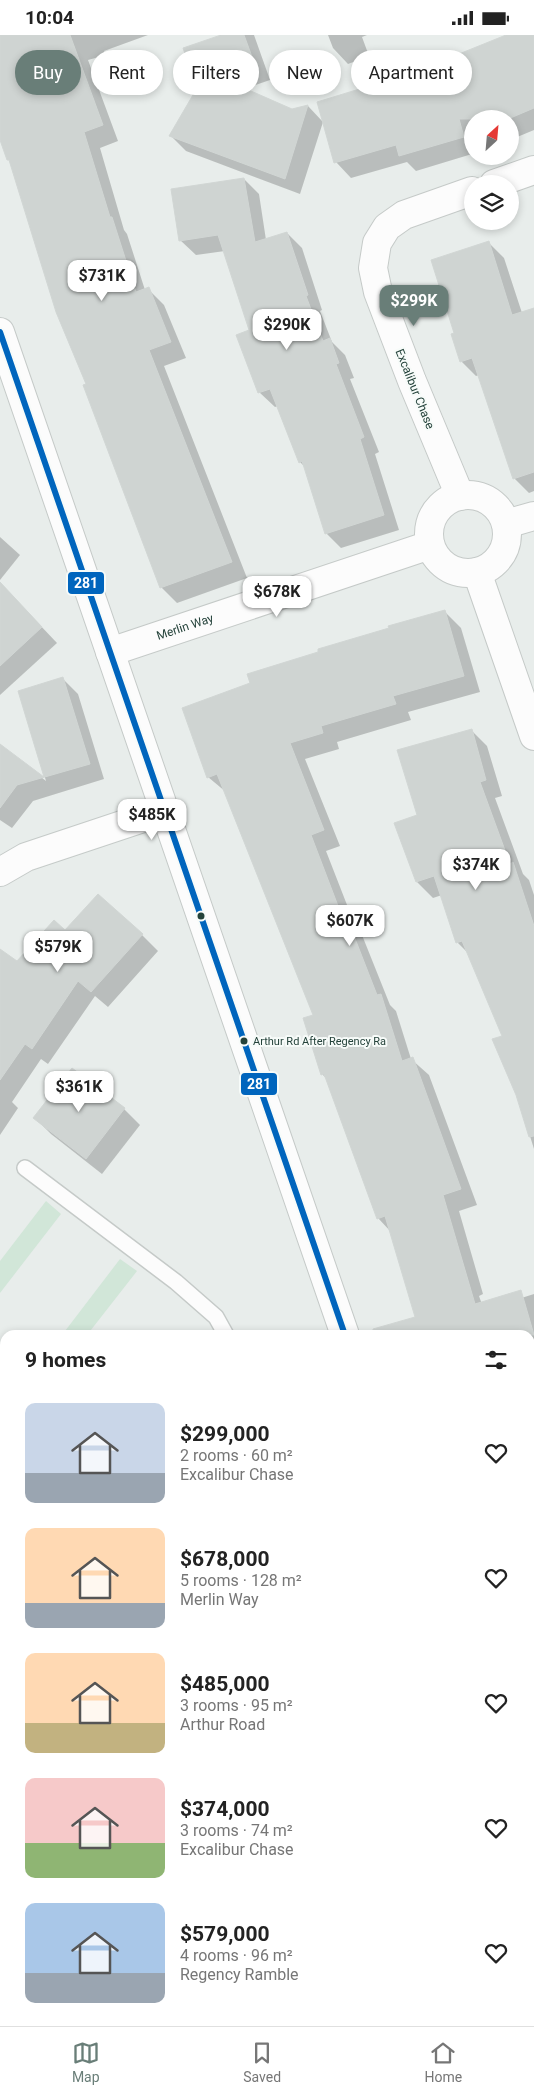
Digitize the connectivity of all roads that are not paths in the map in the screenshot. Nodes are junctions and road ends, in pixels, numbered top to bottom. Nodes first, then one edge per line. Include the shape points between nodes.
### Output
1 (534, 170) edge
2 (519, 175) edge
3 (464, 194) edge
4 (0, 332) edge
5 (460, 496) junction
6 (534, 516) edge
7 (506, 524) junction
8 (430, 545) junction
9 (477, 572) junction
10 (110, 652) junction
11 (534, 736) edge
12 (164, 811) junction
13 (0, 872) edge
14 (25, 1168) dead end
15 (223, 1330) edge
16 (343, 1330) edge

1 - 2 street
3 - 5 street, Excalibur Chase via 404,215 386,227 377,243 373,268 378,292 398,345
4 - 10 street
5 - 7 street via 474,495 488,501 499,510
5 - 8 street via 445,503 434,514 429,529
6 - 7 street
7 - 9 street via 507,539 502,554
8 - 9 street via 448,568 462,573
8 - 10 street, Merlin Way
9 - 11 street
10 - 12 street
12 - 13 street via 26,857
12 - 16 street
14 - 15 lane via 176,1282 216,1317

